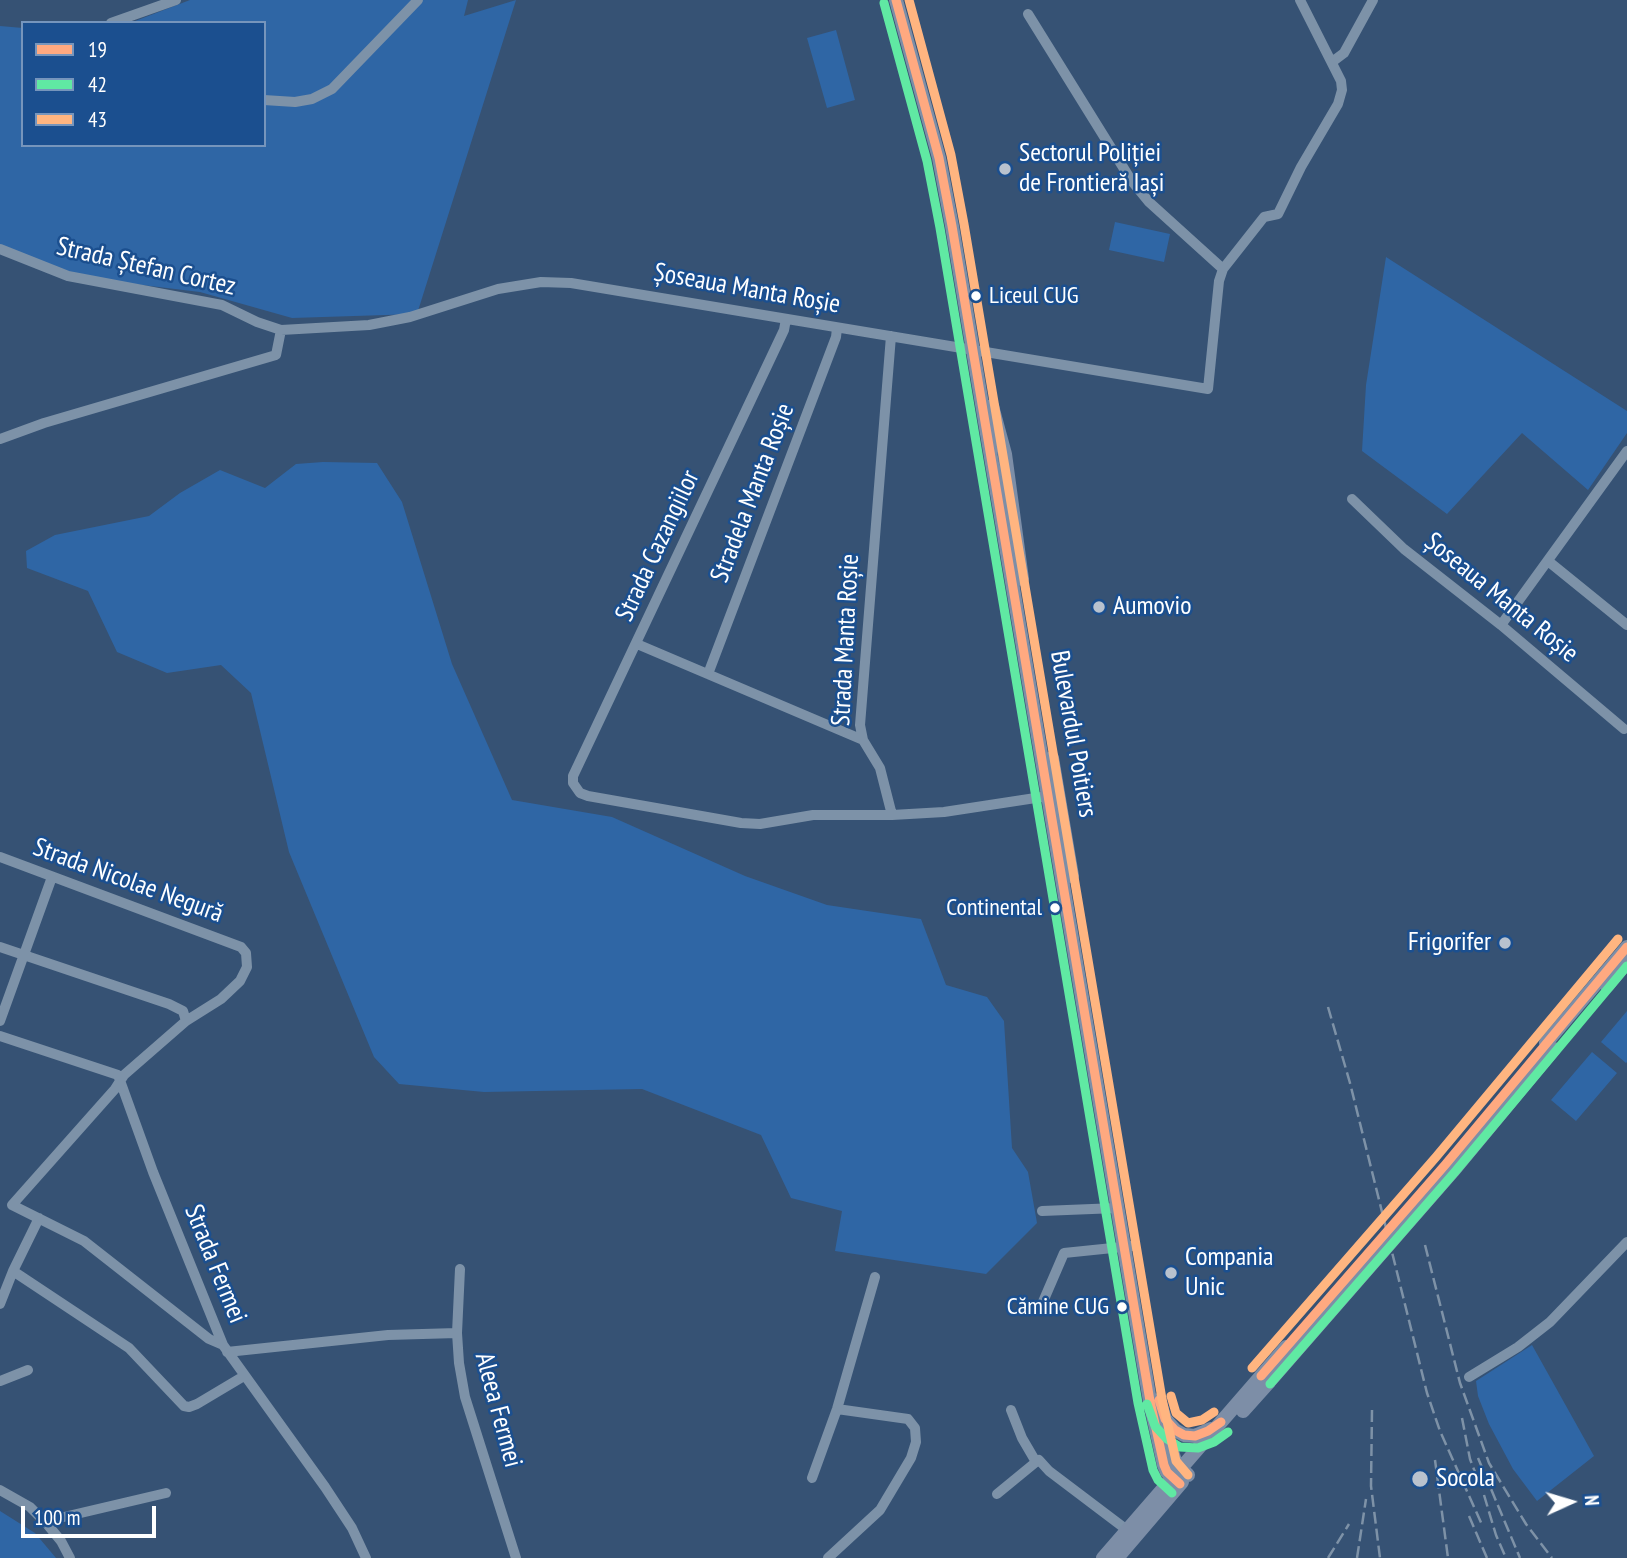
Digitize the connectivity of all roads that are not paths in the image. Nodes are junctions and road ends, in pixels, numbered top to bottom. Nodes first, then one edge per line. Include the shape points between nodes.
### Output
1 (176, 0) edge
2 (418, 0) edge
3 (896, 0) edge
4 (906, 0) edge
5 (1300, 0) edge
6 (1373, 0) edge
7 (156, 3) edge
8 (1028, 14) dead end
9 (116, 21) edge
10 (1332, 62) junction
11 (266, 100) edge
12 (0, 248) edge
13 (1223, 270) junction
14 (786, 319) junction
15 (837, 328) junction
16 (281, 330) junction
17 (891, 337) junction
18 (978, 350) junction
19 (0, 439) edge
20 (1625, 458) edge
21 (1352, 499) dead end
22 (1548, 561) junction
23 (1501, 625) junction
24 (1627, 625) edge
25 (637, 644) junction
26 (708, 674) junction
27 (1624, 729) dead end
28 (863, 740) junction
29 (1054, 795) junction
30 (892, 816) junction
31 (0, 857) edge
32 (52, 877) junction
33 (0, 947) edge
34 (1627, 947) edge
35 (23, 956) junction
36 (1627, 962) edge
37 (0, 1021) edge
38 (186, 1021) junction
39 (0, 1036) edge
40 (1550, 1046) junction
41 (121, 1081) junction
42 (0, 1199) edge
43 (12, 1205) junction
44 (1117, 1208) junction
45 (1042, 1211) dead end
46 (39, 1218) junction
47 (1627, 1242) edge
48 (1128, 1246) junction
49 (460, 1269) dead end
50 (13, 1271) junction
51 (875, 1277) dead end
52 (0, 1304) edge
53 (1039, 1311) dead end
54 (455, 1333) junction
55 (225, 1348) junction
56 (28, 1370) dead end
57 (244, 1376) junction
58 (1469, 1377) dead end
59 (1265, 1379) junction
60 (0, 1381) edge
61 (1154, 1400) junction
62 (837, 1409) junction
63 (1011, 1410) dead end
64 (1221, 1422) junction
65 (1036, 1462) junction
66 (1180, 1476) junction
67 (813, 1478) dead end
68 (0, 1490) edge
69 (166, 1493) dead end
70 (997, 1494) dead end
71 (1149, 1505) junction
72 (47, 1524) junction
73 (1122, 1544) edge
74 (70, 1558) edge
75 (366, 1558) edge
76 (516, 1558) edge
77 (828, 1558) edge
78 (1103, 1558) edge
79 (1137, 1558) edge

1 - 7 street
2 - 11 street via 332,89 295,102
3 - 18 main road, Bulevardul Poitiers via 939,158
4 - 18 main road, Bulevardul Poitiers via 948,156
5 - 10 street
6 - 10 street via 1344,52
7 - 9 street
8 - 13 street via 1131,180
10 - 13 street via 1342,83 1338,104 1278,214 1264,217
12 - 16 street, Strada Ștefan Cortez via 68,276 222,305
13 - 18 street, Șoseaua Manta Roșie via 1208,388
14 - 15 street, Șoseaua Manta Roșie
14 - 16 street, Șoseaua Manta Roșie via 541,282 498,289 369,325
14 - 25 street, Strada Cazangiilor via 785,330
15 - 17 street, Șoseaua Manta Roșie
15 - 26 street, Stradela Manta Roșie
16 - 19 street via 276,355
17 - 18 street, Șoseaua Manta Roșie
17 - 28 street, Strada Manta Roșie via 860,725
18 - 29 main road, Bulevardul Poitiers
20 - 22 street
21 - 23 street, Șoseaua Manta Roșie via 1404,549
22 - 23 street
22 - 24 street
23 - 27 street, Șoseaua Manta Roșie
25 - 26 street, Strada Cazangiilor
25 - 30 street via 573,776 580,793 741,823 813,815
26 - 28 street, Strada Cazangiilor
28 - 30 street, Strada Manta Roșie via 880,768
29 - 30 street
29 - 44 main road, Bulevardul Poitiers
29 - 48 main road, Bulevardul Poitiers
31 - 32 street, Strada Nicolae Negură
32 - 35 street
32 - 38 street, Strada Nicolae Negură via 241,947 248,960 240,981
33 - 35 street
34 - 40 main road
35 - 37 street
35 - 38 street via 169,1004 183,1011
36 - 40 main road
38 - 41 street
39 - 41 street via 118,1075
40 - 59 main road, bridge
41 - 43 street
41 - 55 street, Strada Fermei
42 - 43 street
43 - 46 street
44 - 45 street
44 - 48 main road, Bulevardul Poitiers
46 - 50 street
46 - 55 street via 84,1241
47 - 58 street via 1550,1322
48 - 53 street via 1064,1254
48 - 61 main road, Bulevardul Poitiers
49 - 54 street, Aleea Fermei
50 - 52 street
50 - 57 street via 129,1348 184,1406 197,1404
51 - 62 street
54 - 55 street, Aleea Fermei
54 - 76 street, Aleea Fermei via 466,1397
55 - 57 street, Strada Fermei
56 - 60 street
57 - 75 street, Strada Fermei via 332,1497
59 - 64 main road
59 - 66 main road
61 - 64 main road via 1165,1419 1184,1435 1195,1436
61 - 66 main road, Bulevardul Poitiers
61 - 71 main road via 1149,1417 1158,1472
62 - 67 street
62 - 77 street via 908,1419 915,1428 916,1442 880,1510
63 - 65 street
64 - 66 main road
65 - 70 street
65 - 73 street via 1039,1460
66 - 71 main road
66 - 73 main road
68 - 72 street via 30,1507
69 - 72 street
71 - 73 main road
72 - 74 street
73 - 78 main road
73 - 79 main road

